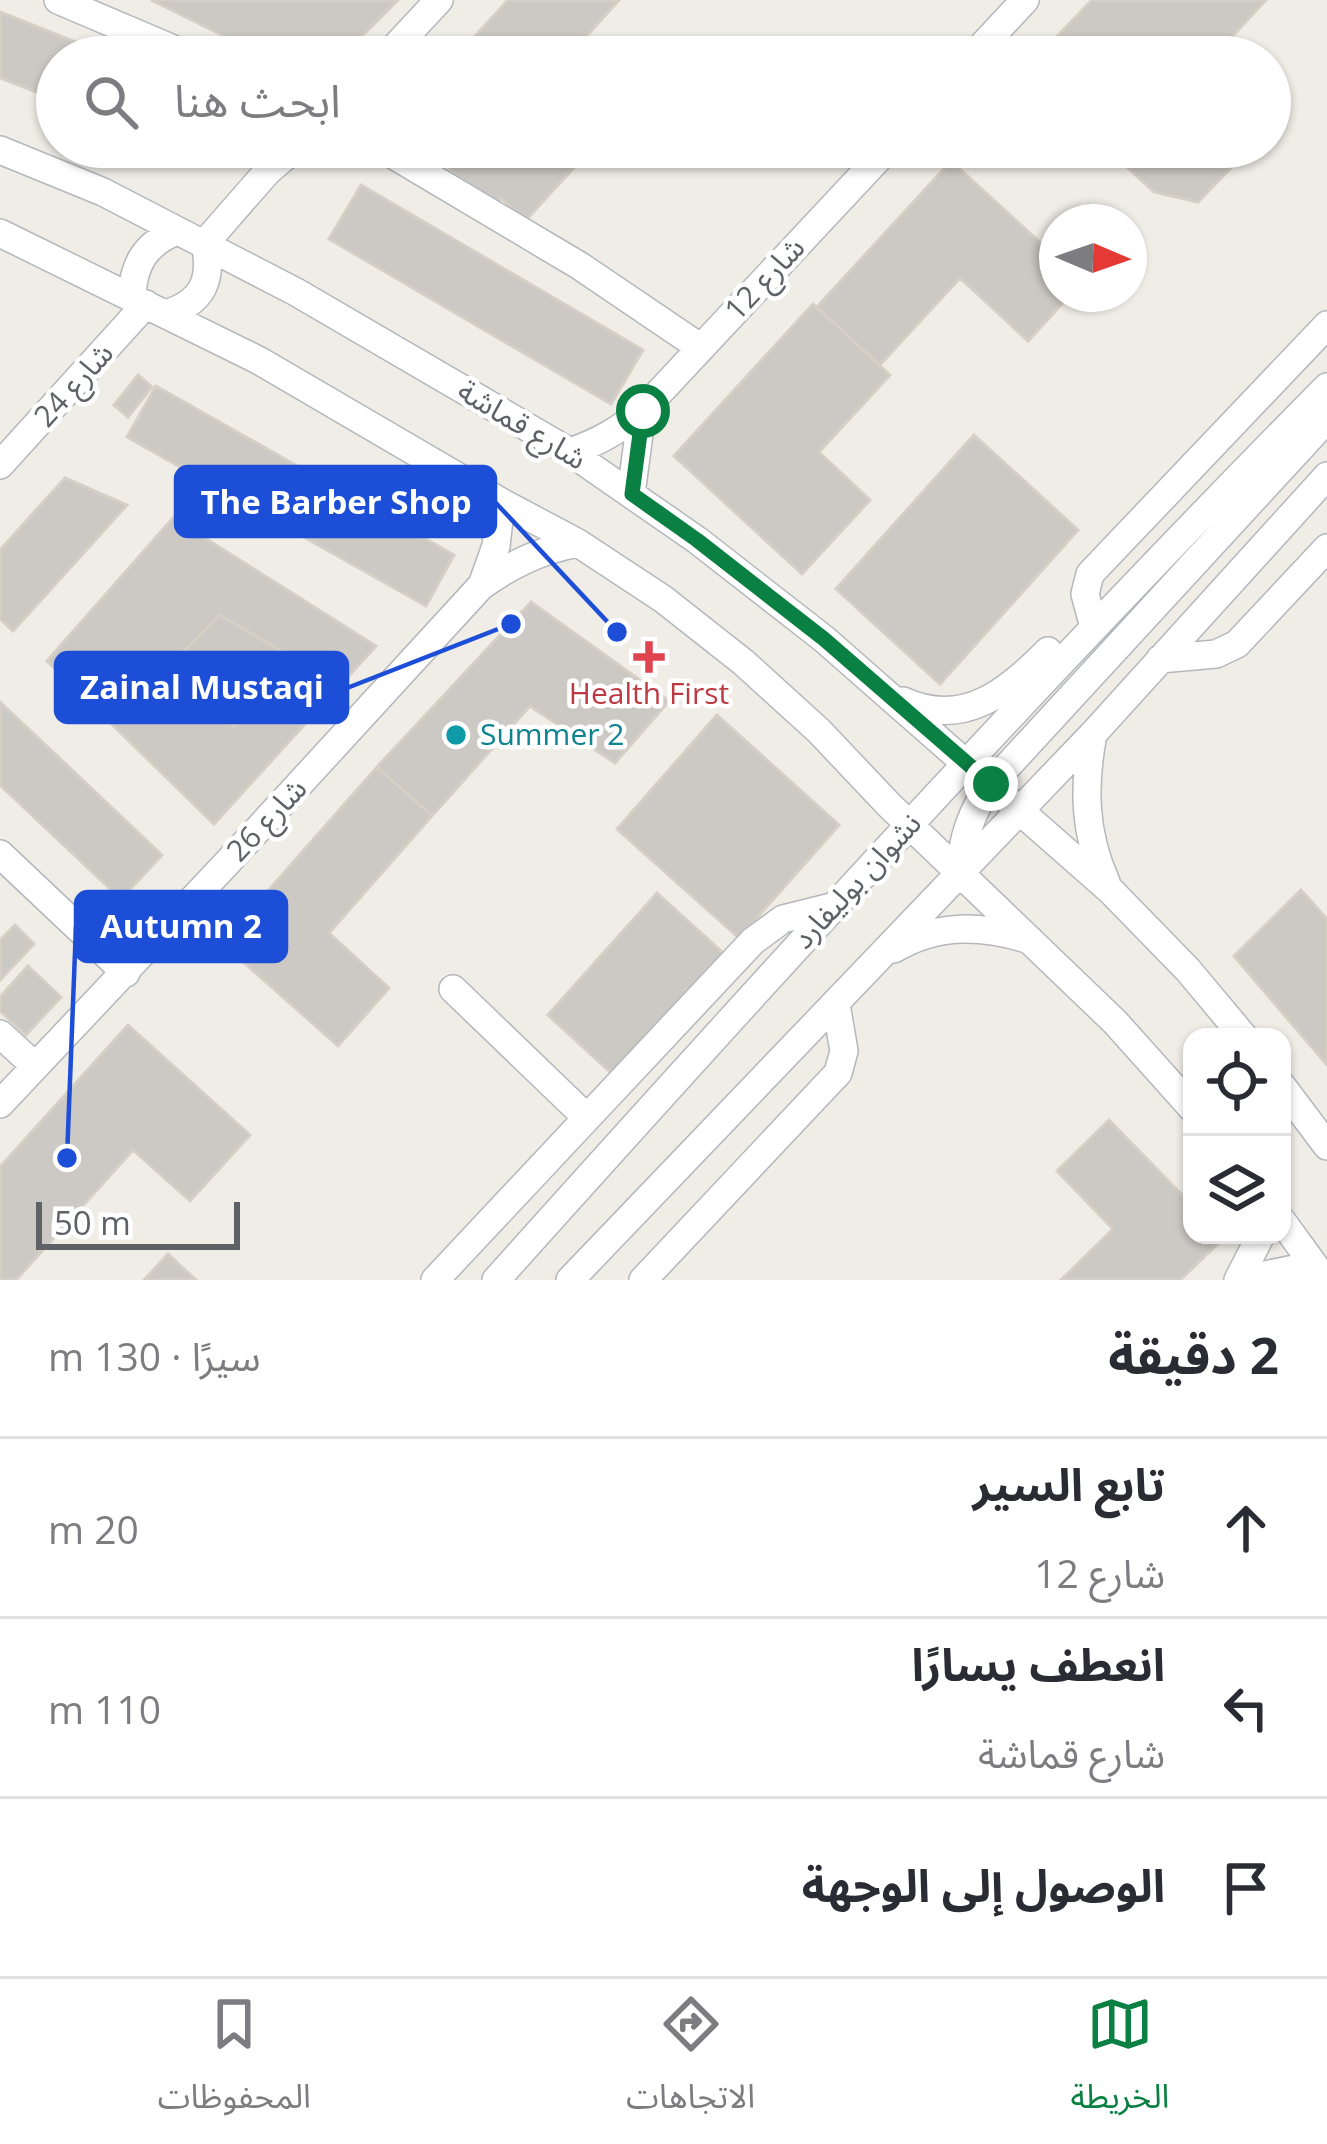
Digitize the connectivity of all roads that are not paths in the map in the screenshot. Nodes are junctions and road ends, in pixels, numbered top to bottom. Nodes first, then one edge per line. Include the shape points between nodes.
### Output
1 (58, 0) edge
2 (439, 0) edge
3 (1025, 0) edge
4 (143, 36) edge
5 (406, 36) edge
6 (992, 36) edge
7 (0, 150) edge
8 (36, 165) edge
9 (43, 168) edge
10 (272, 168) edge
11 (415, 168) edge
12 (869, 168) edge
13 (177, 231) junction
14 (3, 238) edge
15 (205, 243) junction
16 (148, 305) junction
17 (1327, 325) edge
18 (701, 348) junction
19 (1327, 387) edge
20 (643, 411) junction
21 (1327, 419) edge
22 (570, 452) junction
23 (0, 465) edge
24 (1327, 476) edge
25 (632, 494) junction
26 (501, 502) junction
27 (578, 543) junction
28 (1327, 548) edge
29 (481, 586) junction
30 (1091, 629) junction
31 (1160, 659) junction
32 (889, 694) junction
33 (1093, 734) junction
34 (968, 764) junction
35 (991, 784) junction
36 (1019, 809) junction
37 (910, 825) junction
38 (0, 854) edge
39 (960, 873) junction
40 (1111, 891) junction
41 (831, 907) junction
42 (1033, 941) junction
43 (880, 958) junction
44 (126, 973) junction
45 (453, 988) dead end
46 (836, 1004) junction
47 (1236, 1028) edge
48 (0, 1034) edge
49 (35, 1066) junction
50 (1291, 1097) edge
51 (1183, 1098) edge
52 (0, 1104) edge
53 (586, 1118) junction
54 (1325, 1140) edge
55 (1291, 1234) edge
56 (1257, 1244) edge
57 (1319, 1273) edge
58 (435, 1280) edge
59 (496, 1280) edge
60 (570, 1280) edge
61 (643, 1280) edge
62 (1239, 1280) edge

1 - 4 street
2 - 5 street
3 - 6 street
7 - 8 street, شارع قماشة
9 - 13 street, شارع قماشة
10 - 15 street
11 - 18 street
12 - 18 street, شارع 12
13 - 15 street, شارع قماشة
13 - 16 street via 138,263 132,279
14 - 16 street
15 - 16 street via 207,280 198,296 183,308
15 - 22 street, شارع قماشة
16 - 23 street, شارع 24
16 - 26 street
17 - 30 street via 1090,574
18 - 20 street, شارع 12
19 - 30 street, نشوان بوليفارد
20 - 22 street, شارع 12
20 - 25 street
21 - 35 street
22 - 25 street, شارع قماشة
24 - 31 street
25 - 32 street, شارع قماشة
26 - 27 street
26 - 29 street, شارع 26
27 - 29 street, شارع 26 via 527,557
27 - 37 street via 743,662
28 - 31 street via 1237,644
29 - 44 street, شارع 26
30 - 32 street via 1060,642 981,704 937,710
30 - 34 street, نشوان بوليفارد
31 - 33 street
32 - 34 street, شارع قماشة
33 - 36 street
33 - 40 street via 1085,803
34 - 35 street, شارع قماشة
34 - 37 street, نشوان بوليفارد
35 - 36 street, شارع قماشة
35 - 39 street via 967,826
36 - 39 street
36 - 40 street, شارع قماشة
37 - 39 street
37 - 41 street, نشوان بوليفارد
38 - 44 street
39 - 42 street
39 - 43 street
40 - 47 street, شارع قماشة
41 - 53 street via 767,928
41 - 59 street, نشوان بوليفارد
42 - 43 street via 965,928 920,937
42 - 51 street
43 - 46 street
44 - 49 street, شارع 26
45 - 53 street
46 - 60 street
46 - 61 street via 844,1051 838,1073
48 - 49 street
49 - 52 street, شارع 26
50 - 54 street
53 - 58 street
55 - 57 street
56 - 62 street
57 - 62 street

